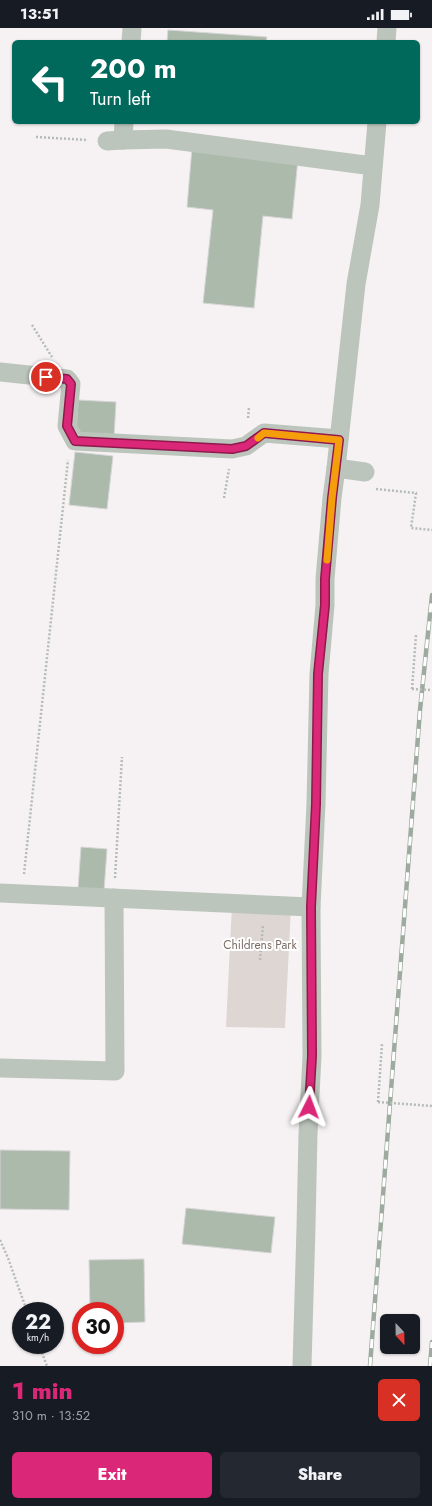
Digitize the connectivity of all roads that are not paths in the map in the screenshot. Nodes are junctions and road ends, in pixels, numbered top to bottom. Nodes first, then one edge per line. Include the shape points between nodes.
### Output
1 (132, 28) edge
2 (387, 28) edge
3 (131, 40) edge
4 (386, 40) edge
5 (377, 124) edge
6 (118, 134) edge
7 (373, 166) junction
8 (0, 372) edge
9 (339, 440) junction
10 (336, 468) junction
11 (365, 472) road end
12 (0, 893) edge
13 (114, 898) junction
14 (311, 907) junction
15 (0, 1068) edge
16 (302, 1366) edge

1 - 3 street
2 - 4 street
5 - 7 street
6 - 7 street
7 - 9 street via 370,205 356,284
8 - 9 street via 67,379 71,384 67,426 75,441 232,449 246,446 264,433
9 - 10 street
10 - 11 street
10 - 14 street via 318,674
12 - 13 street
13 - 14 street
13 - 15 street via 115,1071
14 - 16 street via 312,1056

